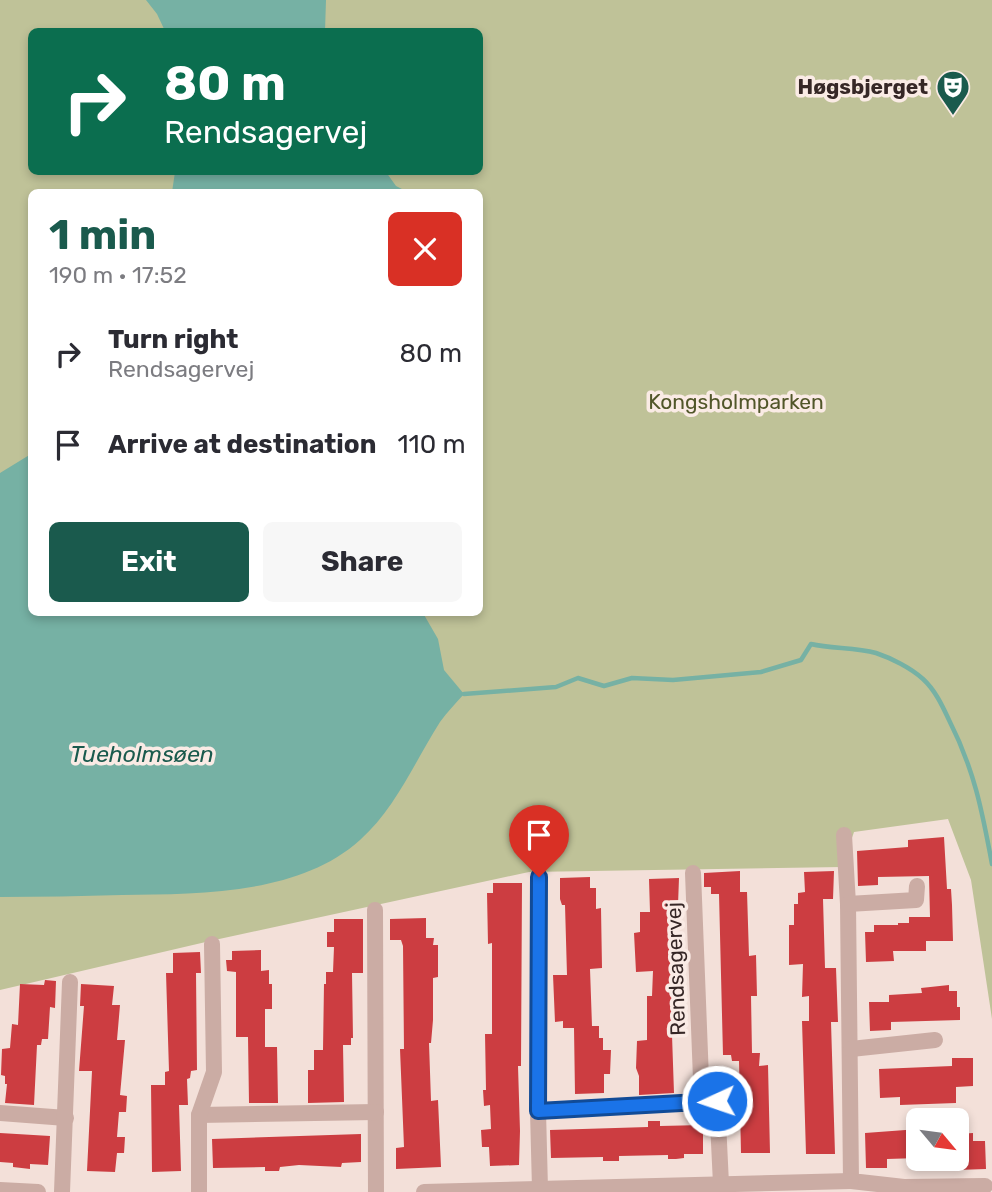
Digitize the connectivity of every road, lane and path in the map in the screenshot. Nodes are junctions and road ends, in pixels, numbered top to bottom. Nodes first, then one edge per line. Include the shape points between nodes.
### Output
1 (844, 835) dead end
2 (693, 873) dead end
3 (539, 877) dead end
4 (917, 886) dead end
5 (848, 904) junction
6 (375, 910) dead end
7 (212, 944) dead end
8 (70, 982) dead end
9 (935, 1040) dead end
10 (851, 1049) junction
11 (717, 1101) junction
12 (538, 1111) junction
13 (376, 1112) junction
14 (0, 1113) edge
15 (199, 1115) junction
16 (66, 1118) junction
17 (851, 1181) junction
18 (721, 1184) junction
19 (985, 1186) dead end
20 (0, 1190) edge
21 (535, 1190) edge
22 (38, 1192) edge
23 (62, 1192) edge
24 (199, 1192) edge
25 (376, 1192) edge
26 (424, 1192) edge
27 (432, 1192) edge

1 - 5 street
2 - 11 street, Rendsagervej via 701,1079
3 - 12 street
4 - 5 street via 916,900
5 - 10 street
6 - 13 street
7 - 15 street via 214,1072
8 - 16 street
9 - 10 street
10 - 17 street
11 - 12 street
11 - 18 street, Rendsagervej
12 - 21 street
13 - 15 street
13 - 25 street
14 - 16 street
15 - 24 street
16 - 23 street
17 - 18 street
17 - 19 street via 904,1187
18 - 21 street
20 - 22 street
21 - 27 street
26 - 27 street

